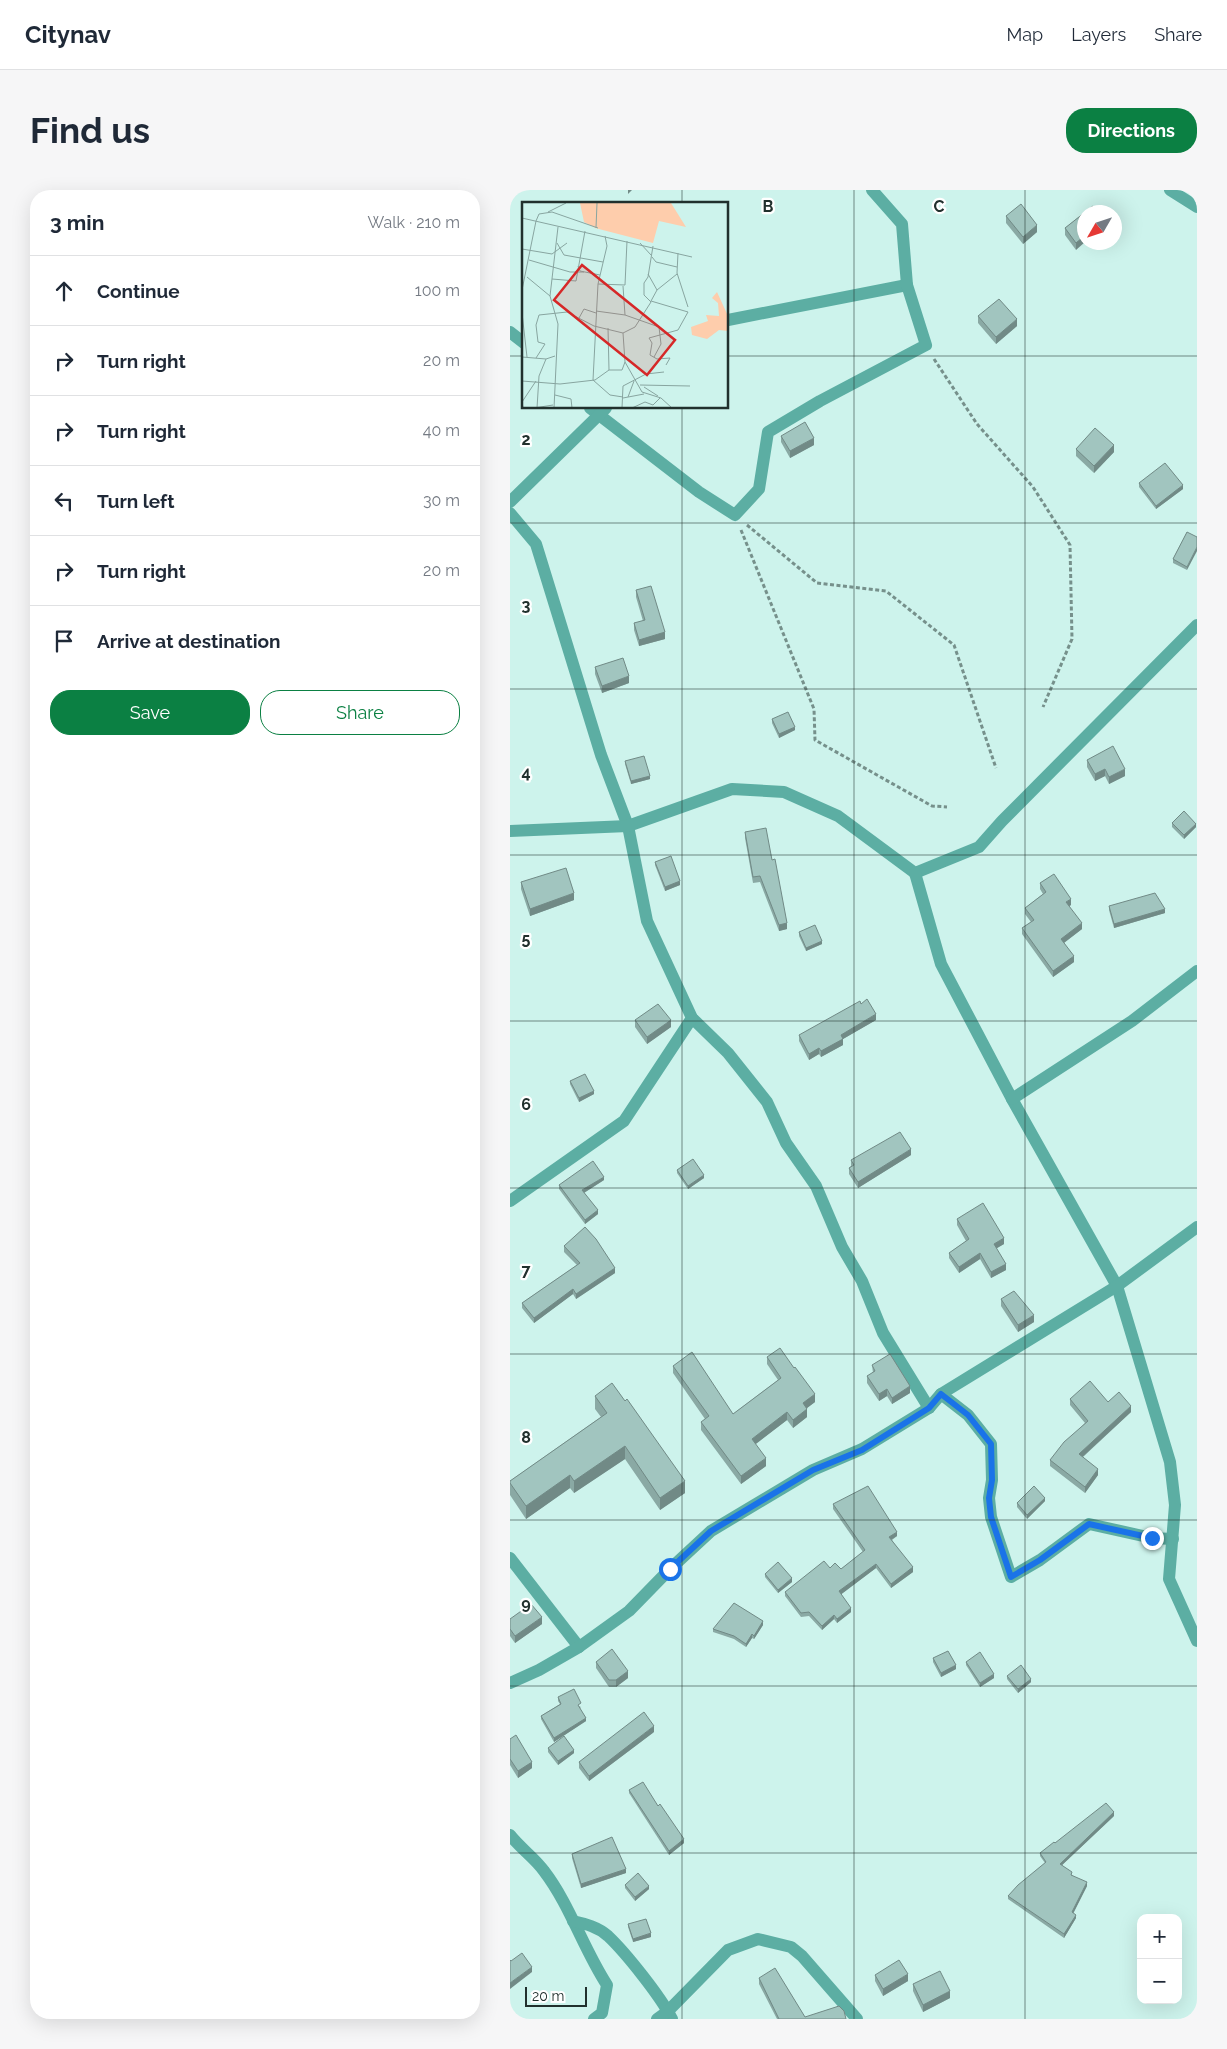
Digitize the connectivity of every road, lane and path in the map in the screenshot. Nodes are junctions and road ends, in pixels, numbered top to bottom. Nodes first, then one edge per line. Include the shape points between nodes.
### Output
1 (872, 190) edge
2 (1170, 190) edge
3 (1197, 208) edge
4 (907, 285) junction
5 (729, 320) edge
6 (510, 332) edge
7 (522, 341) edge
8 (926, 346) junction
9 (598, 410) edge
10 (510, 502) edge
11 (510, 513) edge
12 (735, 515) junction
13 (1197, 625) edge
14 (1043, 707) dead end
15 (996, 768) dead end
16 (947, 807) dead end
17 (628, 826) junction
18 (510, 831) edge
19 (915, 873) junction
20 (1197, 971) edge
21 (692, 1018) junction
22 (1012, 1099) junction
23 (510, 1201) edge
24 (1197, 1227) edge
25 (1116, 1286) junction
26 (941, 1394) junction
27 (929, 1408) junction
28 (1172, 1539) junction
29 (510, 1558) edge
30 (1197, 1641) edge
31 (579, 1647) junction
32 (510, 1683) edge
33 (510, 1835) edge
34 (573, 1921) junction
35 (670, 2015) edge
36 (594, 2019) edge
37 (657, 2019) edge
38 (857, 2019) edge

1 - 4 street via 902,224
2 - 3 street
4 - 5 street
4 - 8 street
6 - 7 street
8 - 12 street via 768,432 759,488
8 - 14 path via 977,424 1033,487 1070,545 1072,639
9 - 10 street
9 - 12 street via 699,492
11 - 17 street via 536,544 601,755
12 - 15 path via 817,583 886,591 954,646
12 - 16 path via 814,709 815,740 932,806
13 - 19 street via 979,847
17 - 18 street
17 - 19 street via 732,789 784,792 838,816
17 - 21 street via 647,921
19 - 22 street via 941,964
20 - 22 street via 1132,1021
21 - 23 street via 624,1121
21 - 27 street via 728,1053 767,1102 786,1143 816,1186 883,1333
22 - 25 street
24 - 25 street
25 - 26 street
25 - 28 street via 1170,1462 1175,1506
26 - 27 street
26 - 28 street via 968,1415 991,1444 991,1517 1011,1577 1089,1524 1152,1538
27 - 31 street via 862,1450 813,1470 711,1531 629,1611
28 - 30 street via 1169,1579
29 - 31 street
31 - 32 street
33 - 34 street via 544,1870
34 - 35 street via 591,1925 608,1936
34 - 36 street via 591,1961 607,1985 602,2013
35 - 37 street
35 - 38 street via 728,1950 758,1939 791,1947

